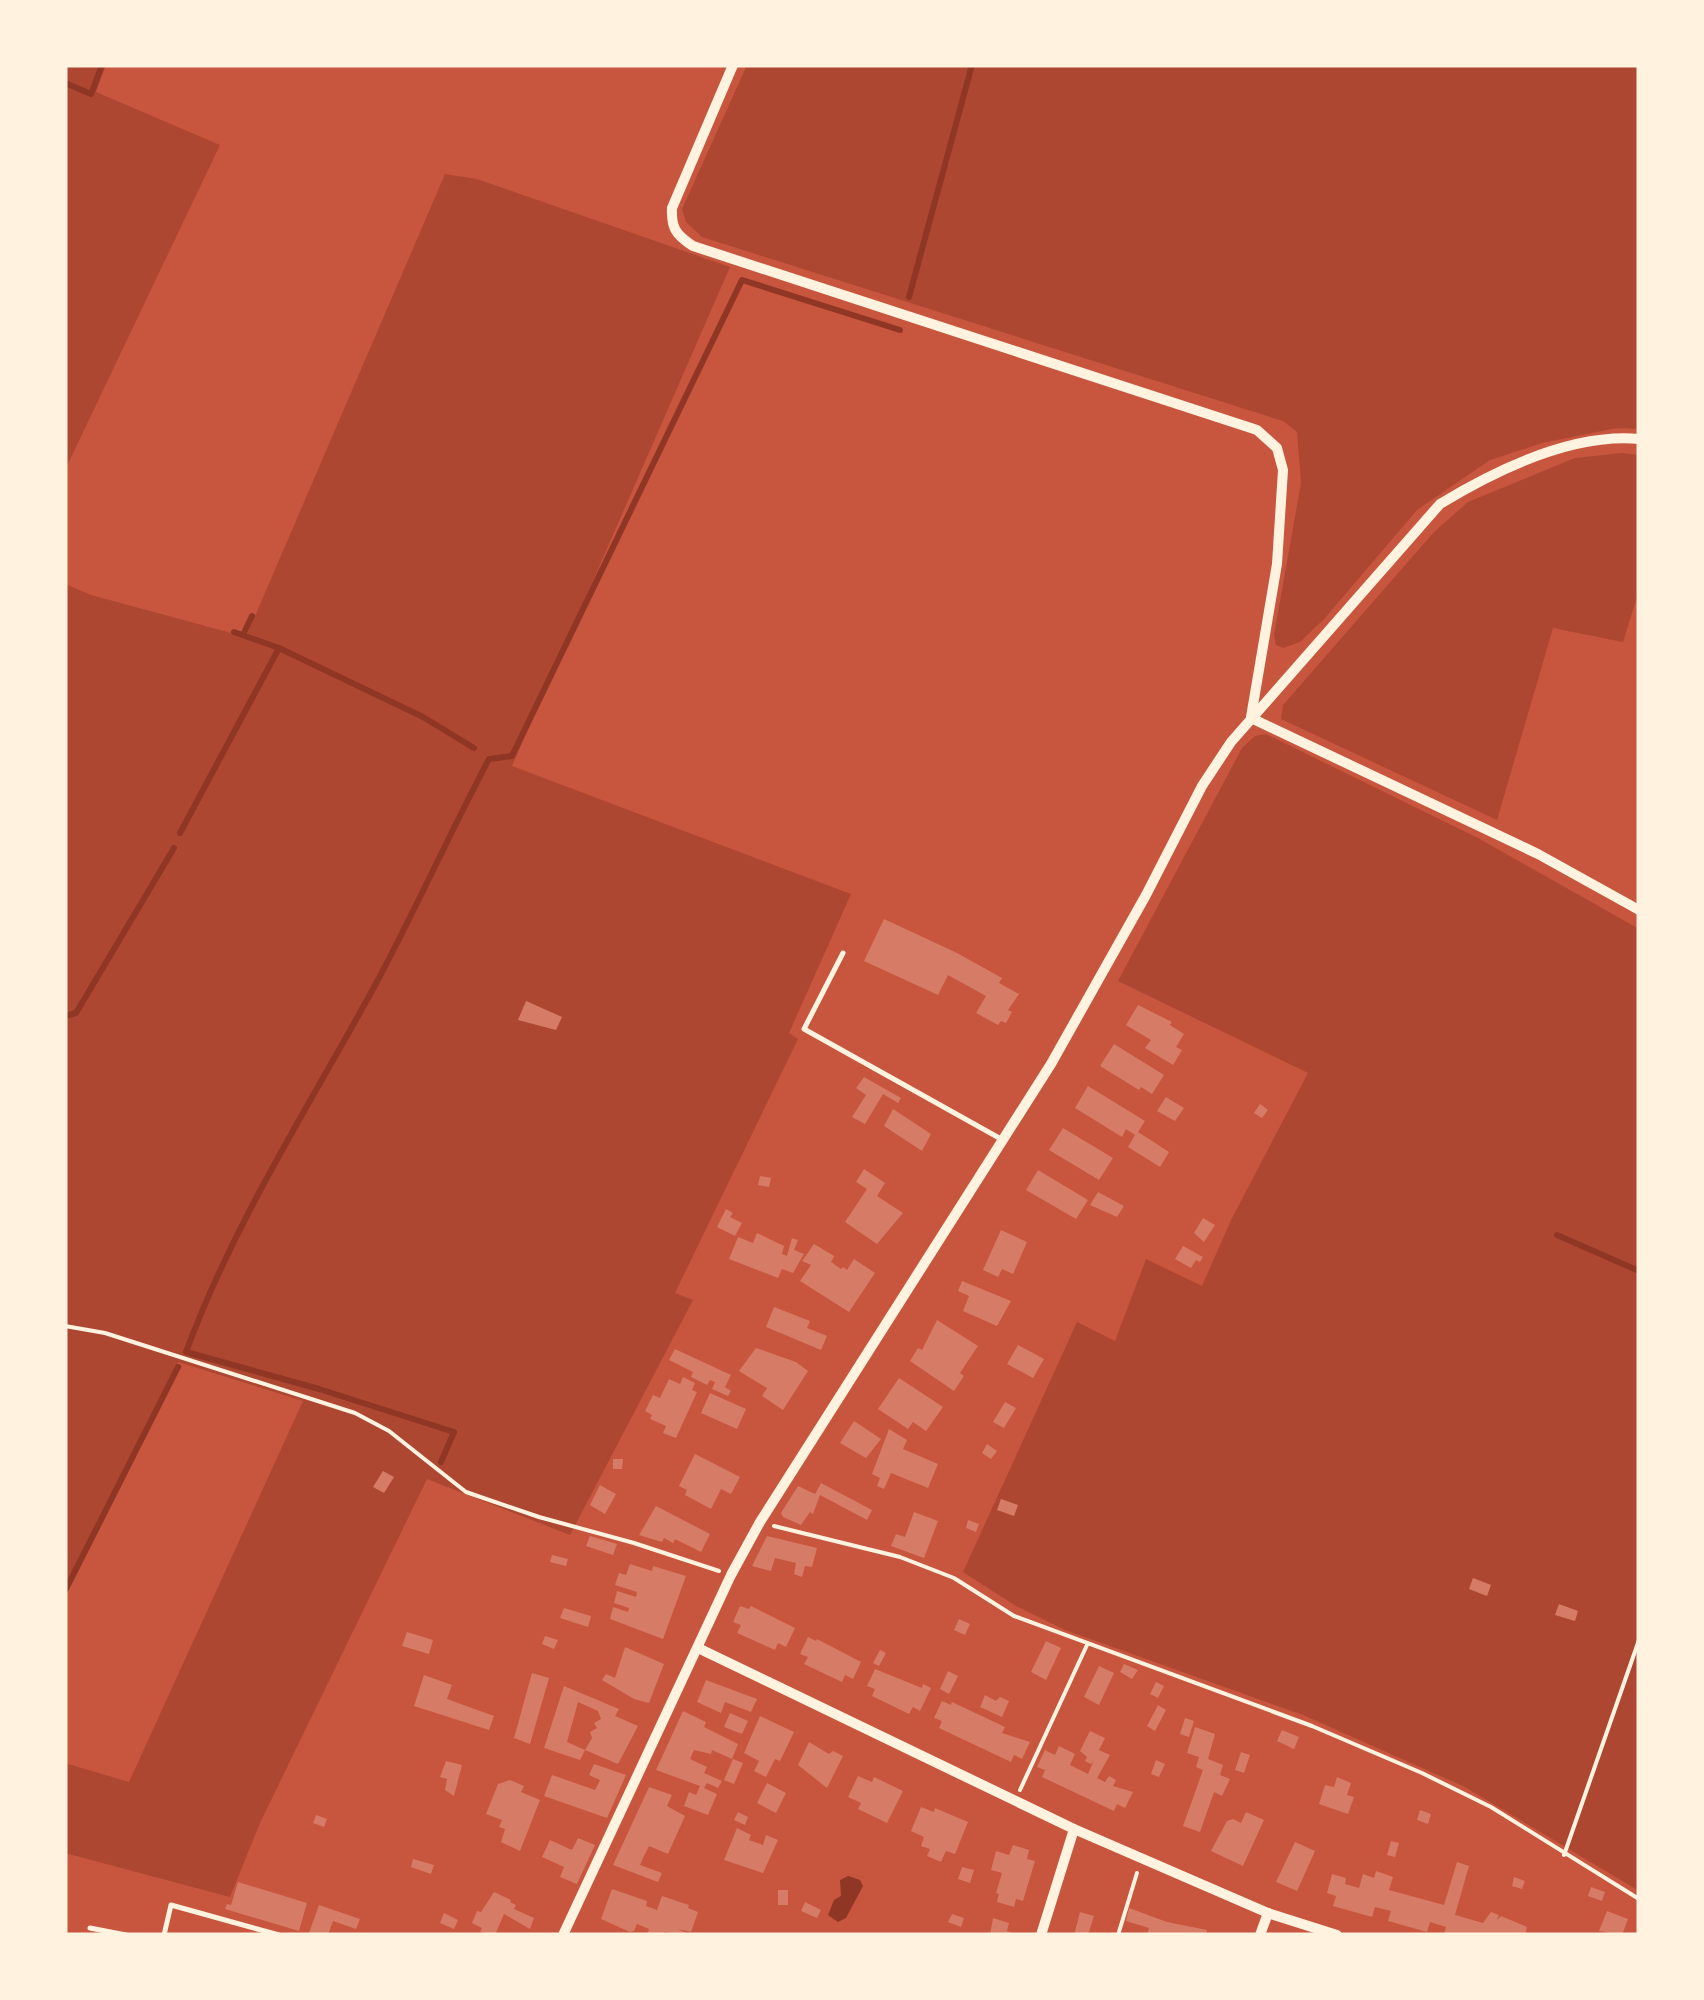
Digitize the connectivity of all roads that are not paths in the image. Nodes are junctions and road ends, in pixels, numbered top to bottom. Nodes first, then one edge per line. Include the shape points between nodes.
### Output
1 (732, 65) edge
2 (1639, 438) edge
3 (1251, 718) junction
4 (1639, 910) edge
5 (843, 954) dead end
6 (1003, 1141) junction
7 (698, 1648) junction
8 (1074, 1828) junction
9 (1268, 1913) junction
10 (90, 1928) dead end
11 (126, 1935) edge
12 (164, 1935) edge
13 (279, 1935) edge
14 (564, 1935) edge
15 (1042, 1935) edge
16 (1260, 1935) edge
17 (1337, 1935) edge

1 - 3 street via 672,208 678,236 1257,430 1277,448 1283,470 1277,564
2 - 3 street via 1595,441 1522,461 1440,504
3 - 4 street via 1538,854
3 - 6 street via 1202,786
5 - 6 lane via 804,1030
6 - 7 street via 760,1522
7 - 8 street
7 - 14 street
8 - 9 street
8 - 15 street
9 - 16 street
9 - 17 street
10 - 11 lane
12 - 13 lane via 171,1904

